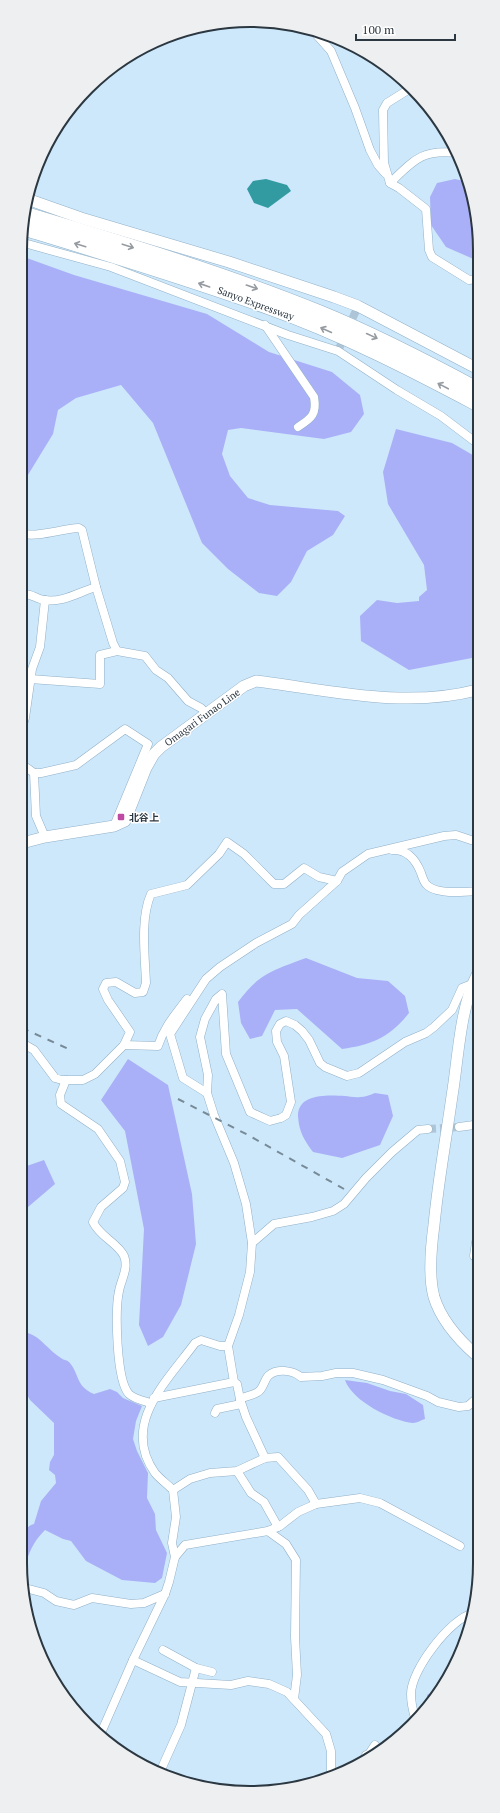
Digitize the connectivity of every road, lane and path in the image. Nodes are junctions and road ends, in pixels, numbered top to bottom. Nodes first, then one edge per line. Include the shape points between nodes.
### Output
1 (320, 38) edge
2 (407, 91) edge
3 (451, 153) edge
4 (389, 180) junction
5 (32, 201) edge
6 (30, 216) edge
7 (28, 229) edge
8 (27, 243) edge
9 (473, 280) edge
10 (265, 326) junction
11 (473, 366) edge
12 (473, 387) edge
13 (473, 401) edge
14 (298, 427) dead end
15 (473, 440) edge
16 (27, 535) edge
17 (96, 587) junction
18 (27, 593) edge
19 (45, 600) junction
20 (117, 651) junction
21 (30, 679) junction
22 (473, 691) edge
23 (27, 702) edge
24 (206, 713) junction
25 (27, 768) edge
26 (34, 773) junction
27 (114, 826) junction
28 (45, 837) junction
29 (473, 841) edge
30 (27, 842) edge
31 (378, 851) junction
32 (337, 882) junction
33 (473, 891) edge
34 (473, 980) edge
35 (473, 983) edge
36 (198, 990) junction
37 (124, 1045) junction
38 (27, 1046) edge
39 (66, 1080) junction
40 (207, 1093) junction
41 (473, 1125) edge
42 (459, 1127) tunnel mouth
43 (428, 1129) tunnel mouth
44 (252, 1244) junction
45 (228, 1346) junction
46 (473, 1352) edge
47 (234, 1382) junction
48 (153, 1401) junction
49 (241, 1402) junction
50 (473, 1402) edge
51 (216, 1413) dead end
52 (264, 1458) junction
53 (237, 1471) junction
54 (173, 1490) junction
55 (316, 1504) junction
56 (278, 1527) junction
57 (268, 1531) junction
58 (460, 1546) dead end
59 (175, 1557) junction
60 (29, 1589) edge
61 (165, 1594) junction
62 (467, 1615) edge
63 (163, 1650) dead end
64 (132, 1660) junction
65 (196, 1668) junction
66 (212, 1672) dead end
67 (192, 1682) junction
68 (294, 1699) junction
69 (414, 1714) edge
70 (102, 1730) edge
71 (375, 1745) dead end
72 (372, 1749) edge
73 (162, 1768) edge
74 (331, 1771) edge

1 - 4 street via 331,51 356,108 370,150
2 - 4 street via 387,103 383,110 384,163
3 - 4 street via 433,152 419,156
4 - 9 street via 426,209 429,250 432,257 469,280
5 - 11 street via 229,262 358,306
6 -> 12 highway, Sanyo Expressway via 273,295 368,334
13 -> 7 highway, Sanyo Expressway via 364,346 270,307
8 - 10 street via 111,267
10 - 14 street via 314,397 314,413
10 - 15 street via 338,350 441,416
16 - 17 street via 34,536 61,529 82,530
17 - 19 street via 72,598
17 - 20 street
18 - 19 street
19 - 21 street via 40,647
20 - 21 street via 100,655 100,684
20 - 24 street via 145,656 188,701
21 - 23 street
22 - 24 street, Omagari Funao Line via 433,698 409,699 256,681 244,686
24 - 27 street, Omagari Funao Line via 154,754 125,821
25 - 26 street
26 - 27 street via 76,765 125,729 148,744
26 - 28 street via 36,816
27 - 28 street
28 - 30 street
29 - 31 street via 456,835 444,836
31 - 32 street via 368,854 346,868
31 - 33 street via 396,850 407,853 418,866 426,884 434,889
32 - 36 street via 292,924 220,966
32 - 37 street via 319,877 304,868 284,884 274,884 244,854 227,842 219,854 187,885 150,894 146,903 146,983 143,992 135,994 116,982 106,983 103,989 130,1032
34 - 40 street via 462,988 452,1010 434,1027 404,1042 359,1073 347,1076 320,1063 309,1040 295,1025 286,1021 280,1024 276,1031 277,1042 284,1056 291,1102 286,1115 270,1121 250,1112 226,1054 222,994 216,999 205,1019 200,1038 208,1075
35 - 46 street via 462,1030 431,1249 434,1297 444,1320
36 - 37 street via 194,991 168,1023 158,1046
36 - 40 street via 170,1034 183,1078
37 - 39 street via 95,1074 83,1080
38 - 39 street via 34,1050 55,1078
39 - 48 street via 60,1095 61,1104 98,1129 120,1161 125,1182 123,1188 101,1207 93,1222 124,1255 125,1269 119,1292 118,1348 125,1388 130,1395
40 - 44 street via 234,1162 246,1204
41 - 42 street
43 - 44 street via 418,1130 392,1152 344,1204 333,1211 274,1224
44 - 45 street via 248,1279
45 - 47 street
45 - 48 street via 201,1340 195,1343
47 - 48 street
47 - 49 street via 237,1384
48 - 54 street via 145,1419 145,1453 155,1473
49 - 50 street via 258,1392 269,1375 279,1371 295,1372 301,1377 336,1372 353,1373 383,1380 438,1402 459,1407 468,1406
49 - 51 street via 217,1409
49 - 52 street
52 - 53 street
52 - 55 street via 278,1457 308,1490
53 - 54 street via 210,1473 190,1479
53 - 56 street via 251,1493 264,1502
54 - 59 street via 176,1517 172,1543
55 - 56 street via 298,1512
55 - 58 street via 360,1498 380,1503
56 - 57 street
57 - 59 street via 185,1545
57 - 68 street via 286,1544 296,1560 297,1675
59 - 61 street
60 - 61 street via 44,1593 56,1601 74,1605 92,1598 131,1604 144,1603
61 - 64 street
62 - 69 street via 445,1631 422,1665 413,1682 411,1694
63 - 65 street
64 - 67 street via 180,1682
64 - 70 street
65 - 66 street
65 - 67 street
67 - 68 street via 232,1685 248,1681 269,1684 287,1692
67 - 73 street via 181,1725
68 - 74 street via 326,1734 331,1751
71 - 72 street

